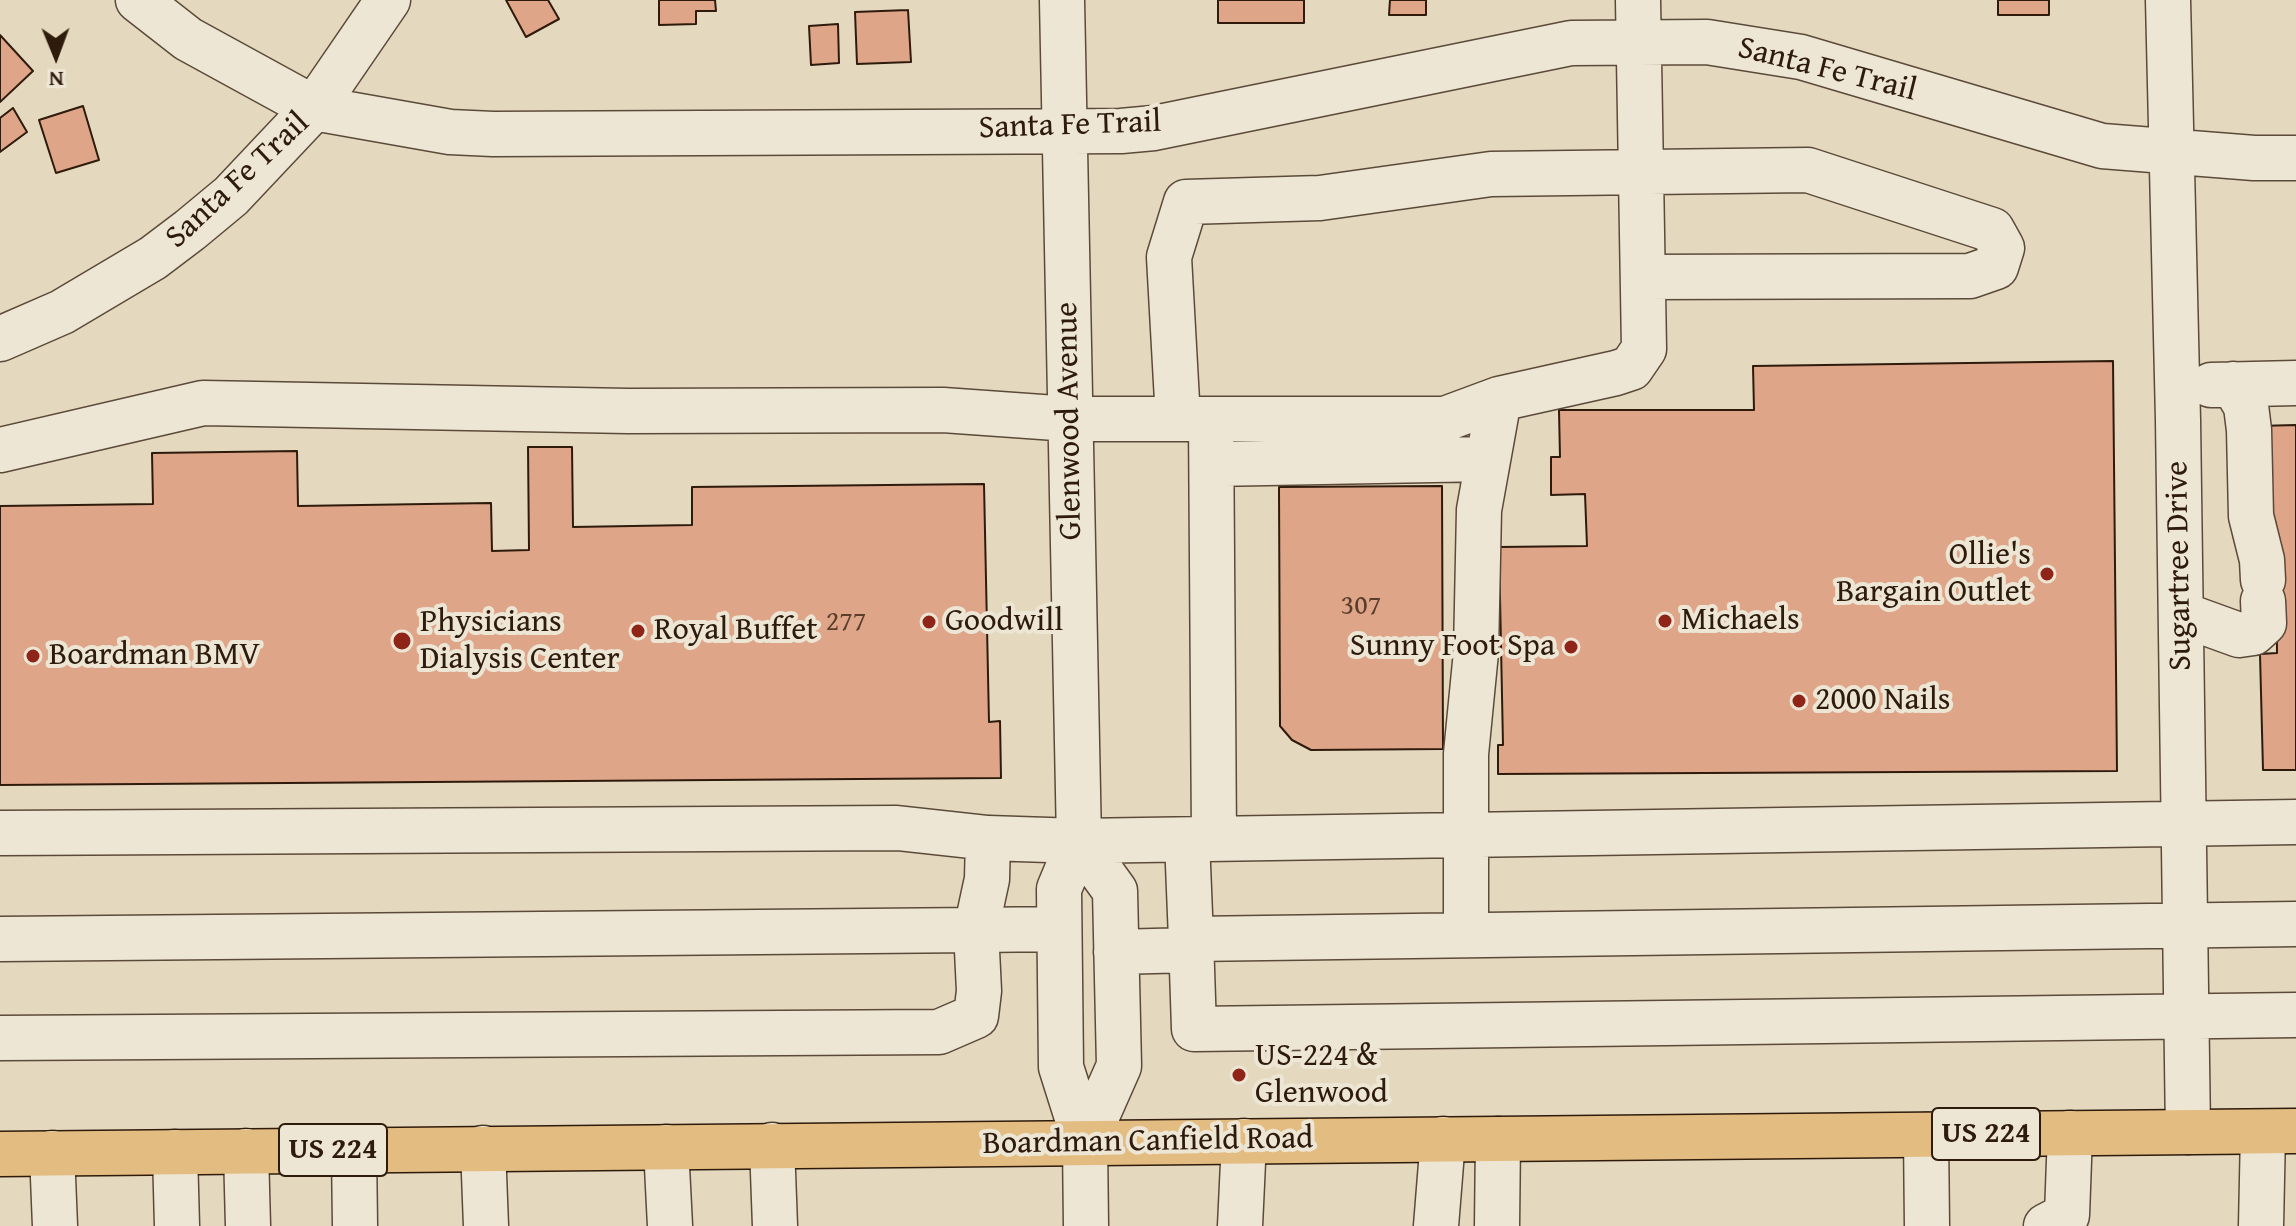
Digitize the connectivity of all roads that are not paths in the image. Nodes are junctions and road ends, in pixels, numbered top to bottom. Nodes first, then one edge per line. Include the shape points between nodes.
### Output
1 (138, 0) edge
2 (388, 0) edge
3 (1062, 0) edge
4 (2168, 0) edge
5 (1639, 21) edge
6 (314, 108) junction
7 (1064, 129) junction
8 (2170, 152) junction
9 (2296, 158) edge
10 (1642, 172) junction
11 (1643, 277) junction
12 (0, 339) edge
13 (2296, 383) edge
14 (2233, 384) junction
15 (2176, 385) junction
16 (1499, 399) junction
17 (1070, 419) junction
18 (1194, 419) junction
19 (0, 450) edge
20 (1488, 459) junction
21 (1212, 464) junction
22 (2181, 614) junction
23 (2296, 822) edge
24 (2184, 823) junction
25 (0, 833) edge
26 (1465, 834) junction
27 (988, 838) junction
28 (1200, 840) junction
29 (1079, 841) junction
30 (2296, 924) edge
31 (2186, 925) junction
32 (1059, 929) junction
33 (976, 930) junction
34 (1466, 935) junction
35 (0, 939) edge
36 (1191, 944) junction
37 (1116, 952) junction
38 (2296, 1015) edge
39 (2187, 1016) junction
40 (0, 1038) edge
41 (2188, 1132) junction
42 (2279, 1132) edge
43 (2070, 1133) junction
44 (1926, 1135) junction
45 (1443, 1139) junction
46 (1498, 1139) junction
47 (1244, 1141) junction
48 (1085, 1143) junction
49 (772, 1145) junction
50 (666, 1147) junction
51 (483, 1148) junction
52 (354, 1150) junction
53 (246, 1151) junction
54 (175, 1152) junction
55 (52, 1153) junction
56 (0, 1154) edge
57 (55, 1226) edge
58 (177, 1226) edge
59 (248, 1226) edge
60 (355, 1226) edge
61 (486, 1226) edge
62 (670, 1226) edge
63 (775, 1226) edge
64 (1086, 1226) edge
65 (1240, 1226) edge
66 (1436, 1226) edge
67 (1497, 1226) edge
68 (1927, 1226) edge
69 (2046, 1226) edge
70 (2261, 1226) edge

1 - 6 street via 188,39
2 - 6 street
3 - 7 street, Glenwood Avenue
4 - 8 street, Sugartree Drive
5 - 7 street, Santa Fe Trail via 1571,43 1154,128
5 - 8 street, Santa Fe Trail via 1707,42 1801,57 2102,146
5 - 10 street
6 - 7 street, Santa Fe Trail via 450,132 493,134
6 - 12 street, Santa Fe Trail via 231,196 153,258 62,312
7 - 17 street, Glenwood Avenue
8 - 9 street, Santa Fe Trail
8 - 15 street, Sugartree Drive
10 - 11 street
10 - 11 street via 1808,170 1992,230 2002,248 1996,267 1970,276
10 - 18 street via 1491,174 1320,198 1186,202 1169,257
11 - 16 street via 1644,349 1631,368
13 - 14 street
14 - 15 street
14 - 22 street via 2246,406 2251,516 2262,560 2264,623 2253,633 2239,635
15 - 22 street, Sugartree Drive
16 - 18 street via 1445,419
16 - 20 street
17 - 18 street
17 - 19 street via 943,410 597,411 203,403
17 - 29 street, Glenwood Avenue
18 - 21 street
20 - 21 street
20 - 26 street via 1479,510
21 - 28 street
22 - 24 street, Sugartree Drive
23 - 24 street
24 - 26 street
24 - 31 street, Sugartree Drive
25 - 27 street via 897,828
26 - 28 street
26 - 34 street
27 - 29 street
27 - 33 street via 987,879
28 - 29 street
28 - 36 street
29 - 32 street, Glenwood Avenue via 1059,889
29 - 37 street, Glenwood Avenue via 1115,891
30 - 31 street
31 - 34 street
31 - 39 street, Sugartree Drive
32 - 33 street
32 - 48 street, Glenwood Avenue via 1061,1067
33 - 35 street
33 - 40 street via 976,1016 939,1032
34 - 36 street
36 - 37 street
36 - 39 street via 1194,1029
37 - 48 street, Glenwood Avenue via 1119,1066
38 - 39 street
39 - 41 street, Sugartree Drive
41 - 42 main road, Boardman Canfield Road / US 224
41 - 43 main road, Boardman Canfield Road / US 224
42 - 70 street
43 - 44 main road, Boardman Canfield Road / US 224
43 - 69 street via 2067,1215
44 - 46 main road, Boardman Canfield Road / US 224
44 - 68 street
45 - 46 main road, Boardman Canfield Road / US 224
45 - 47 main road, Boardman Canfield Road / US 224
45 - 66 street
46 - 67 street
47 - 48 main road, Boardman Canfield Road / US 224
47 - 65 street
48 - 49 main road, Boardman Canfield Road / US 224
48 - 64 street, Glenwood Avenue
49 - 50 main road, Boardman Canfield Road / US 224
49 - 63 street
50 - 51 main road, Boardman Canfield Road / US 224
50 - 62 street
51 - 52 main road, Boardman Canfield Road / US 224
51 - 61 street
52 - 53 main road, Boardman Canfield Road / US 224
52 - 60 street
53 - 54 main road, Boardman Canfield Road / US 224
53 - 59 street
54 - 55 main road, Boardman Canfield Road / US 224
54 - 58 street
55 - 56 main road, Boardman Canfield Road / US 224
55 - 57 street

